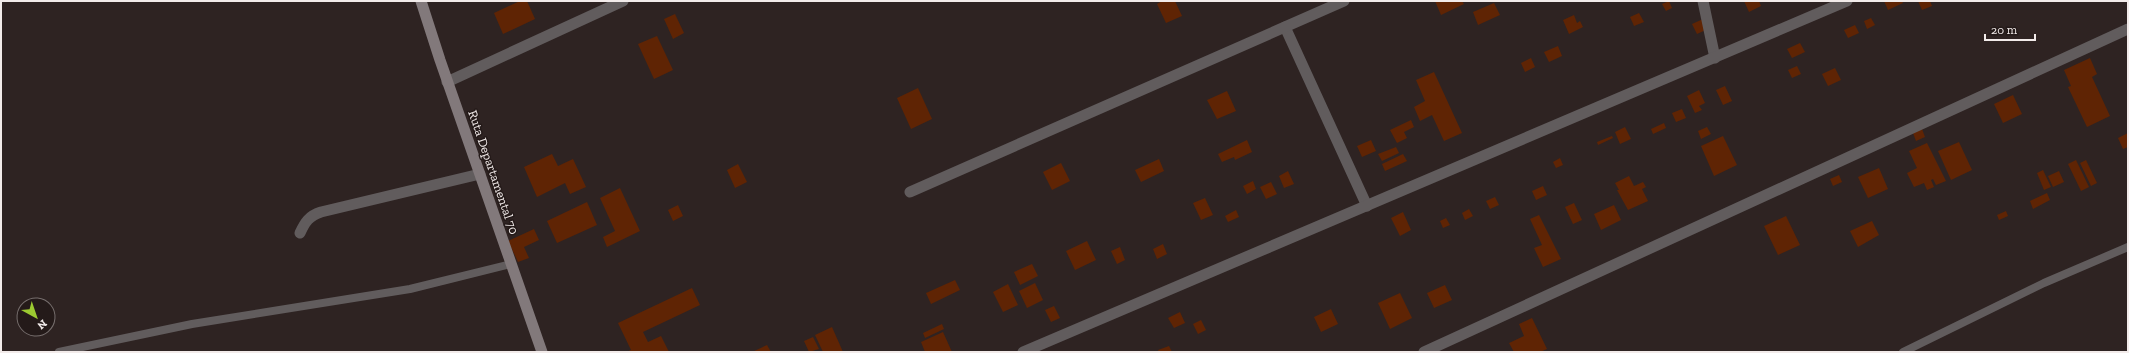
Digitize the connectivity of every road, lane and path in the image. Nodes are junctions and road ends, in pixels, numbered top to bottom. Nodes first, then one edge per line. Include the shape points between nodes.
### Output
1 (421, 1) edge
2 (623, 1) edge
3 (1344, 1) edge
4 (1703, 1) edge
5 (1847, 1) edge
6 (1285, 27) junction
7 (2128, 29) edge
8 (1715, 58) junction
9 (447, 82) junction
10 (480, 174) junction
11 (910, 192) dead end
12 (1367, 206) junction
13 (300, 233) dead end
14 (2128, 247) edge
15 (511, 264) junction
16 (59, 352) edge
17 (542, 352) edge
18 (1024, 352) edge
19 (1424, 352) edge
20 (1903, 352) edge

1 - 9 main road, Ruta Departamental 70
2 - 9 street
3 - 6 street
4 - 8 street
5 - 8 street
6 - 11 street
6 - 12 street
7 - 19 street
8 - 12 street
9 - 10 main road, Ruta Departamental 70
10 - 13 street via 321,212 312,215
10 - 15 main road, Ruta Departamental 70
12 - 18 street
14 - 20 lane via 2044,283
15 - 16 lane via 410,289 192,324
15 - 17 main road, Ruta Departamental 70

